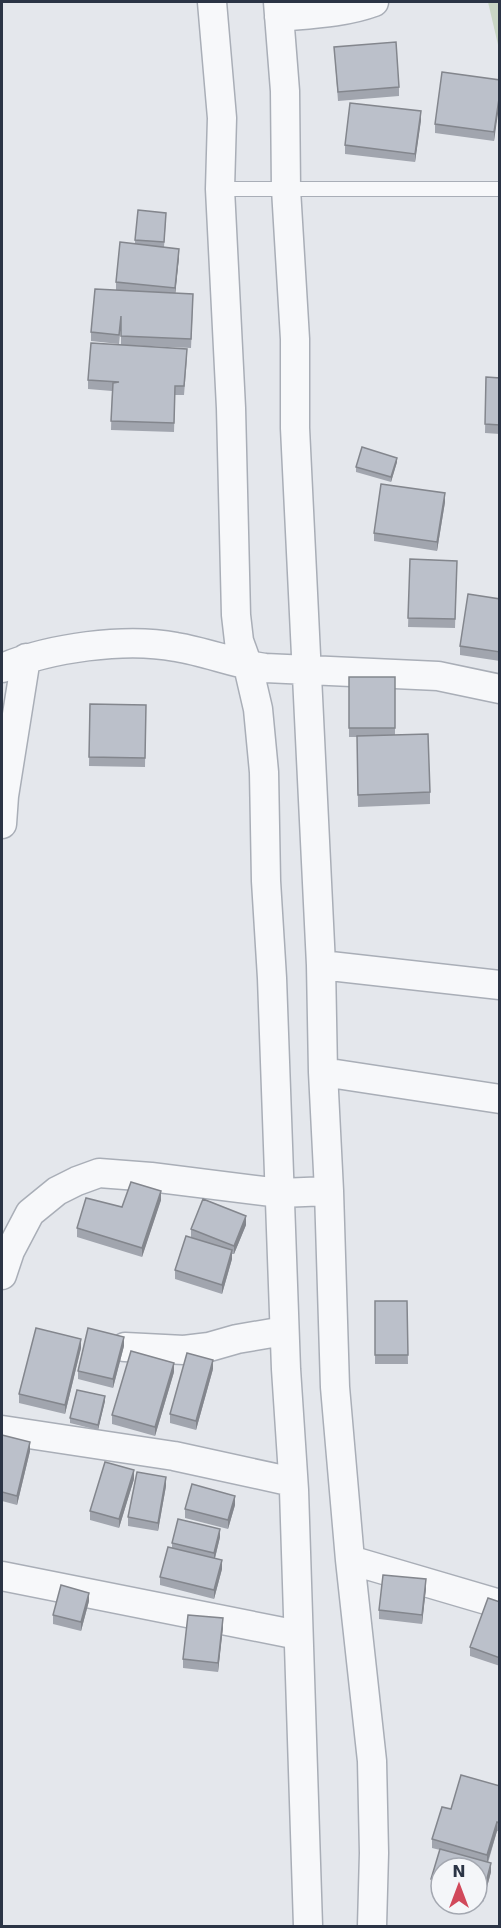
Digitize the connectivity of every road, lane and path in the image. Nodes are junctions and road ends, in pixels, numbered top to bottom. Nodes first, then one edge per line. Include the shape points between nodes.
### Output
1 (212, 2) edge
2 (374, 2) edge
3 (279, 9) edge
4 (220, 189) junction
5 (286, 189) junction
6 (500, 189) edge
7 (14, 663) edge
8 (257, 667) junction
9 (301, 670) junction
10 (500, 689) edge
11 (2, 824) edge
12 (321, 965) junction
13 (500, 985) edge
14 (323, 1072) junction
15 (500, 1099) edge
16 (329, 1191) junction
17 (280, 1193) junction
18 (2, 1275) edge
19 (284, 1330) junction
20 (124, 1347) edge
21 (2, 1431) edge
22 (293, 1482) junction
23 (350, 1560) junction
24 (2, 1576) edge
25 (500, 1604) edge
26 (298, 1635) junction
27 (308, 1926) edge
28 (372, 1926) edge

1 - 4 street via 222,118
2 - 3 street via 322,13
3 - 5 street
4 - 5 lane
4 - 8 street via 236,615 239,641
5 - 6 lane
5 - 9 street via 295,339
7 - 8 street via 93,646 135,642 177,647
7 - 11 street
8 - 9 street
8 - 17 street
9 - 10 street via 438,676
9 - 12 street
12 - 13 street
12 - 14 street
14 - 15 street
14 - 16 street
16 - 17 street
16 - 23 street via 335,1387
17 - 18 street via 99,1173 57,1191 30,1212
17 - 19 street
19 - 20 street via 184,1350
19 - 22 street
21 - 22 street via 174,1456
22 - 26 street
23 - 25 street
23 - 28 street via 372,1761
24 - 26 street
26 - 27 street

